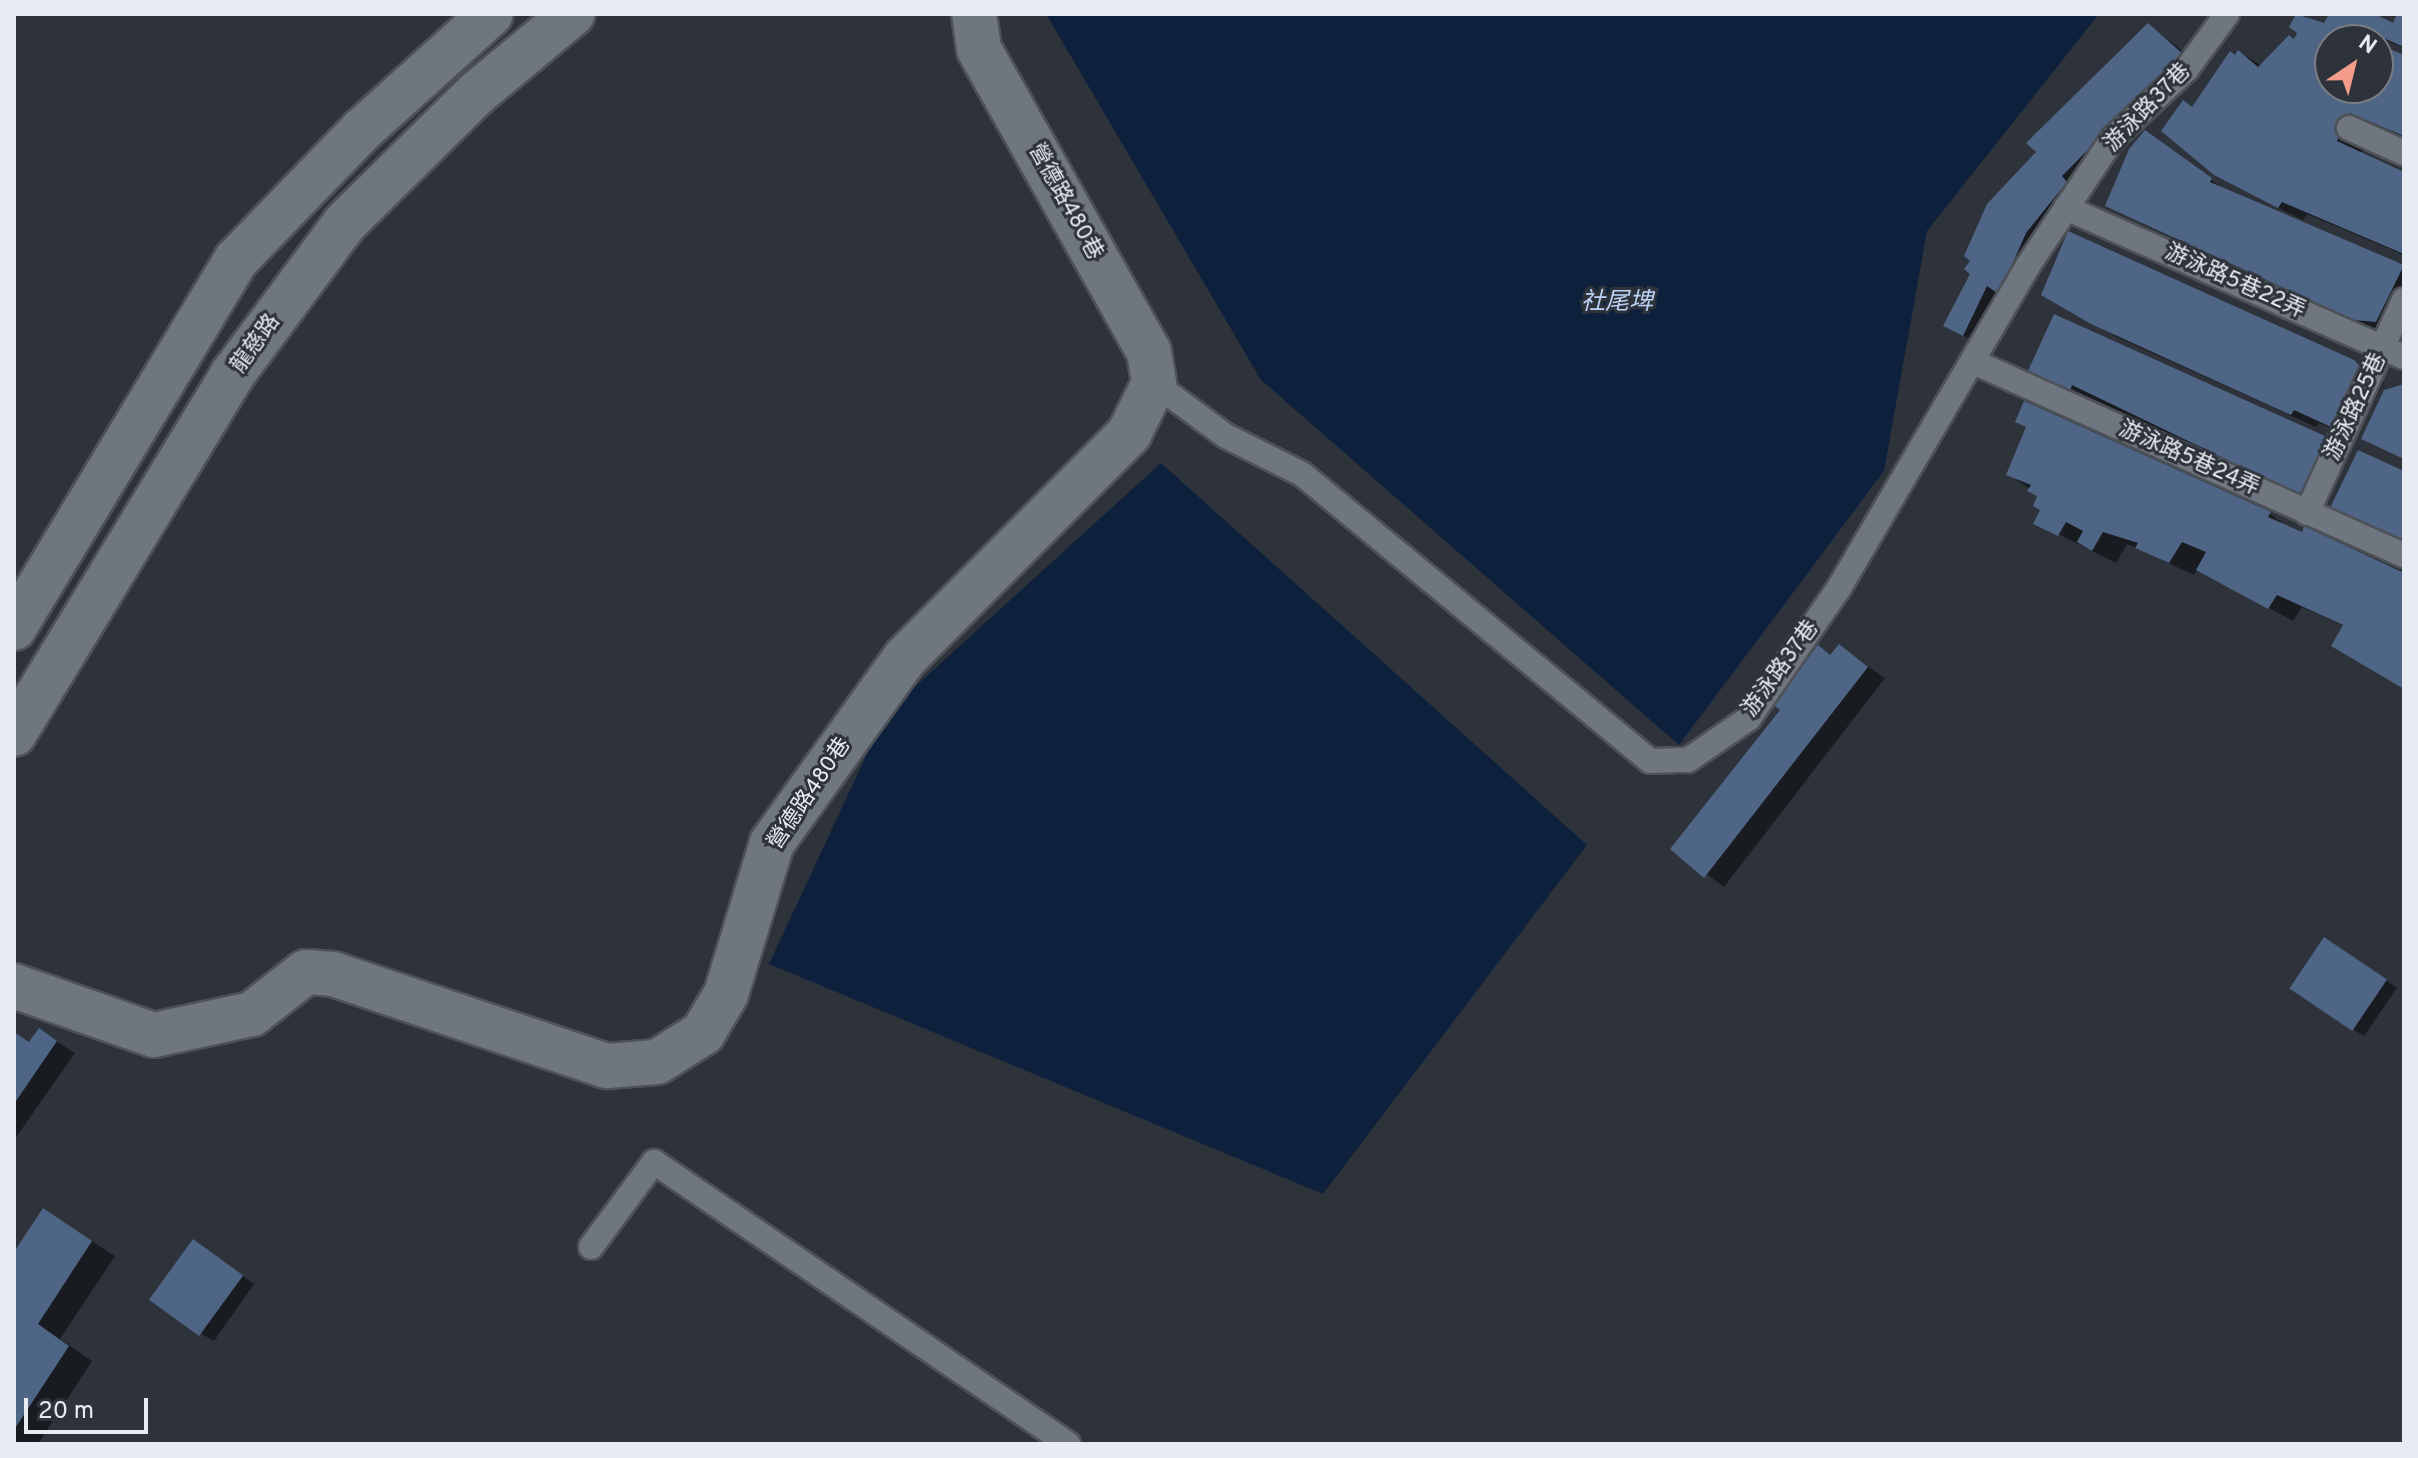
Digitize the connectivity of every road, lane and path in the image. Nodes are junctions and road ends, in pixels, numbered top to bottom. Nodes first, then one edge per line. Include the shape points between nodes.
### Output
1 (491, 14) edge
2 (572, 14) edge
3 (974, 14) edge
4 (2227, 14) edge
5 (2349, 128) dead end
6 (2404, 153) edge
7 (2066, 208) junction
8 (2404, 300) edge
9 (2394, 352) edge
10 (1974, 362) junction
11 (1154, 383) junction
12 (2307, 513) junction
13 (2404, 555) edge
14 (14, 628) edge
15 (14, 734) edge
16 (14, 986) edge
17 (591, 1247) dead end
18 (1068, 1444) edge

1 - 14 street via 362,130 236,260
2 - 15 street, 龍慈路 via 477,93 345,223 232,375
3 - 11 street, 營德路480巷 via 979,49 1149,352
4 - 7 lane, 游泳路37巷 via 2186,70 2113,138
5 - 6 lane
7 - 9 lane, 游泳路5巷22弄
7 - 10 lane, 游泳路37巷
8 - 9 lane, 游泳路25巷
9 - 12 lane, 游泳路25巷
10 - 11 lane, 游泳路37巷 via 1839,588 1749,718 1688,760 1650,761 1302,474 1226,436
10 - 12 lane, 游泳路5巷24弄
11 - 16 street, 營德路480巷 via 1129,434 905,658 772,843 726,994 703,1033 657,1062 607,1066 333,974 306,972 252,1014 154,1035
12 - 13 lane, 游泳路5巷24弄
17 - 18 lane via 654,1162

